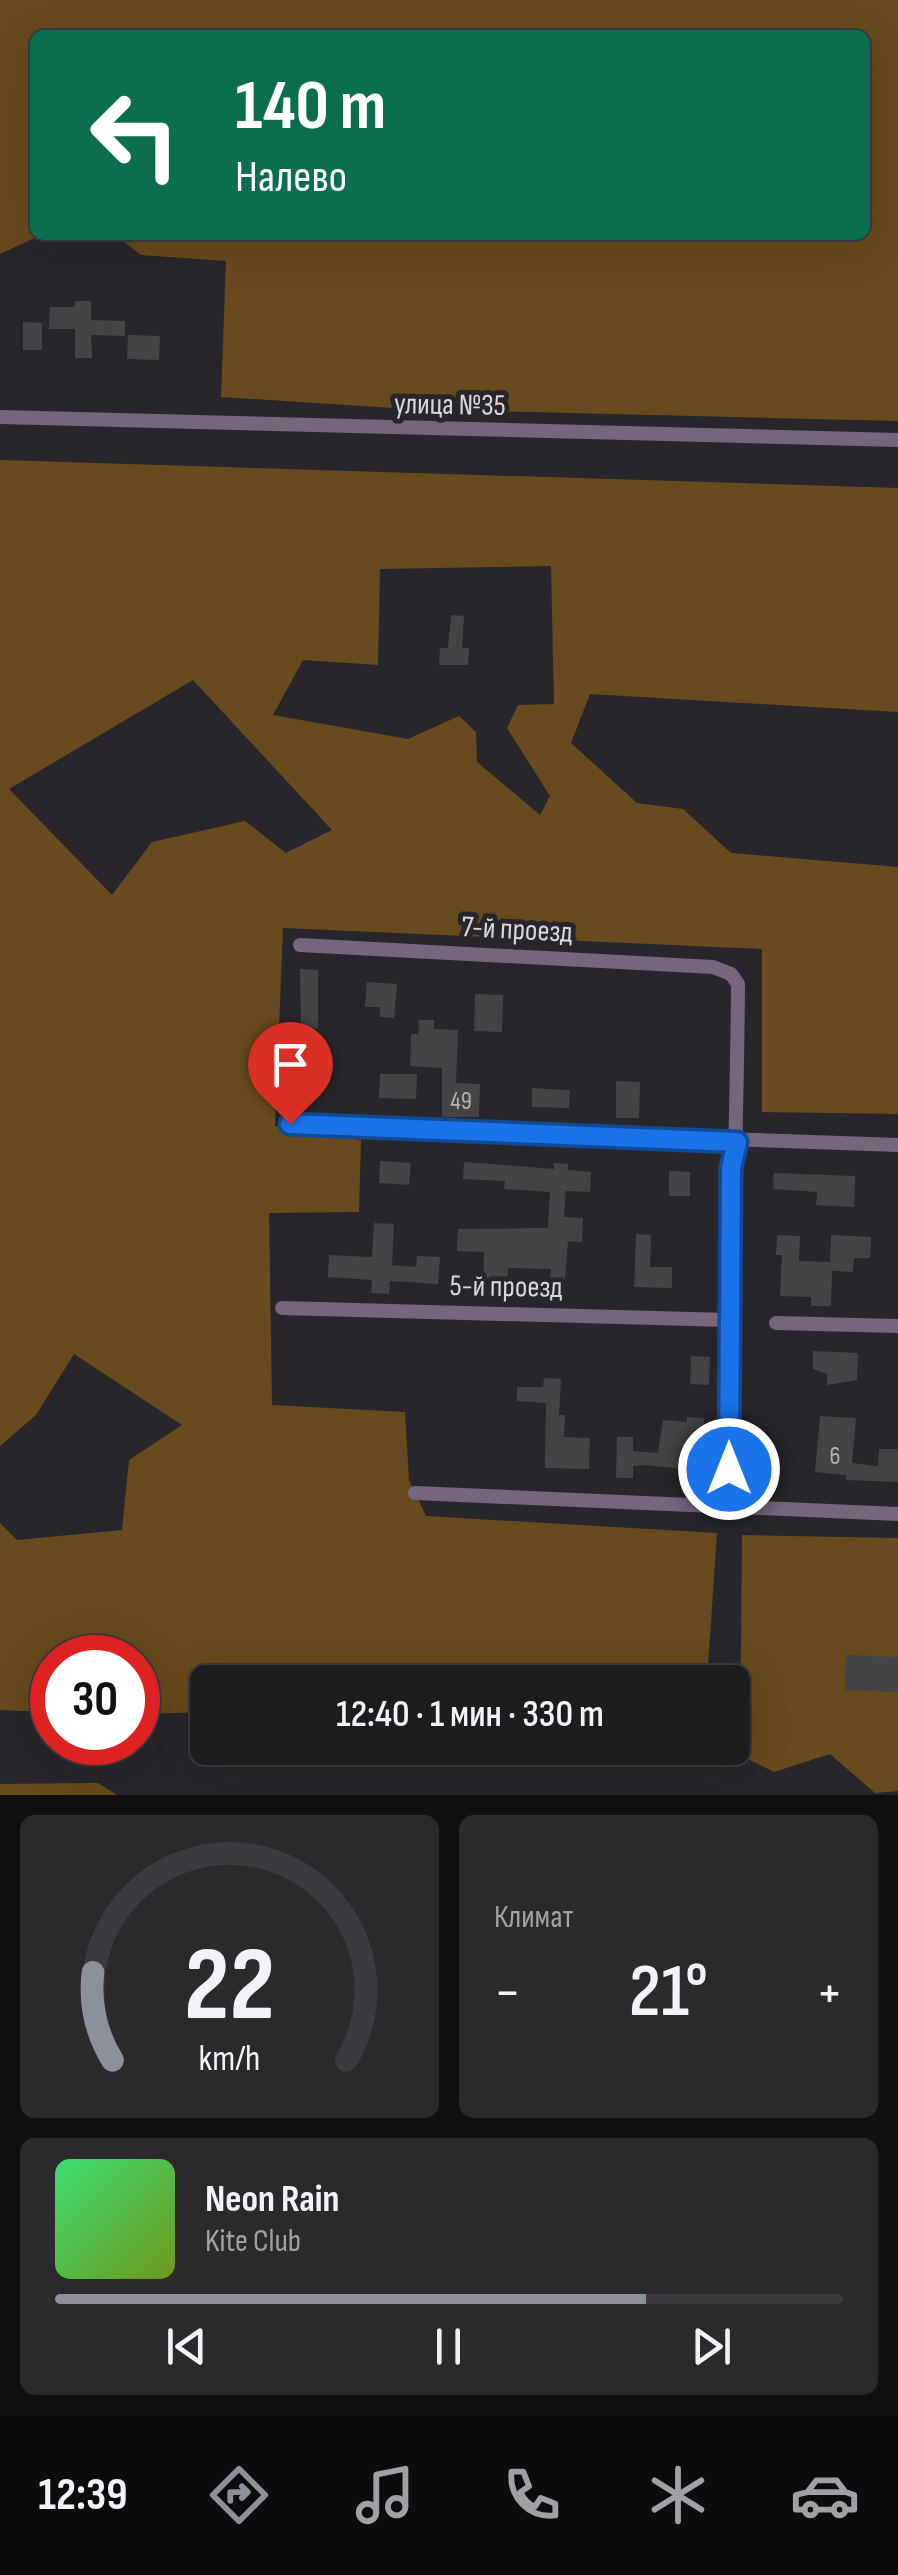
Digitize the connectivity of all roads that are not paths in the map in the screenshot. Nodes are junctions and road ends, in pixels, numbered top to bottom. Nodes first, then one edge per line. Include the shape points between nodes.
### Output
1 (0, 417) edge
2 (898, 440) edge
3 (300, 946) dead end
4 (290, 1124) dead end
5 (737, 1142) junction
6 (898, 1146) edge
7 (282, 1308) dead end
8 (728, 1320) junction
9 (776, 1323) dead end
10 (898, 1326) edge
11 (415, 1493) dead end
12 (729, 1506) junction
13 (898, 1514) edge

1 - 2 street, улица №35
3 - 5 street, 7-й проезд via 713,967 730,974 738,984
4 - 5 street
5 - 6 street
5 - 8 street
7 - 8 street, 5-й проезд
8 - 12 street
9 - 10 street
11 - 12 street
12 - 13 street

